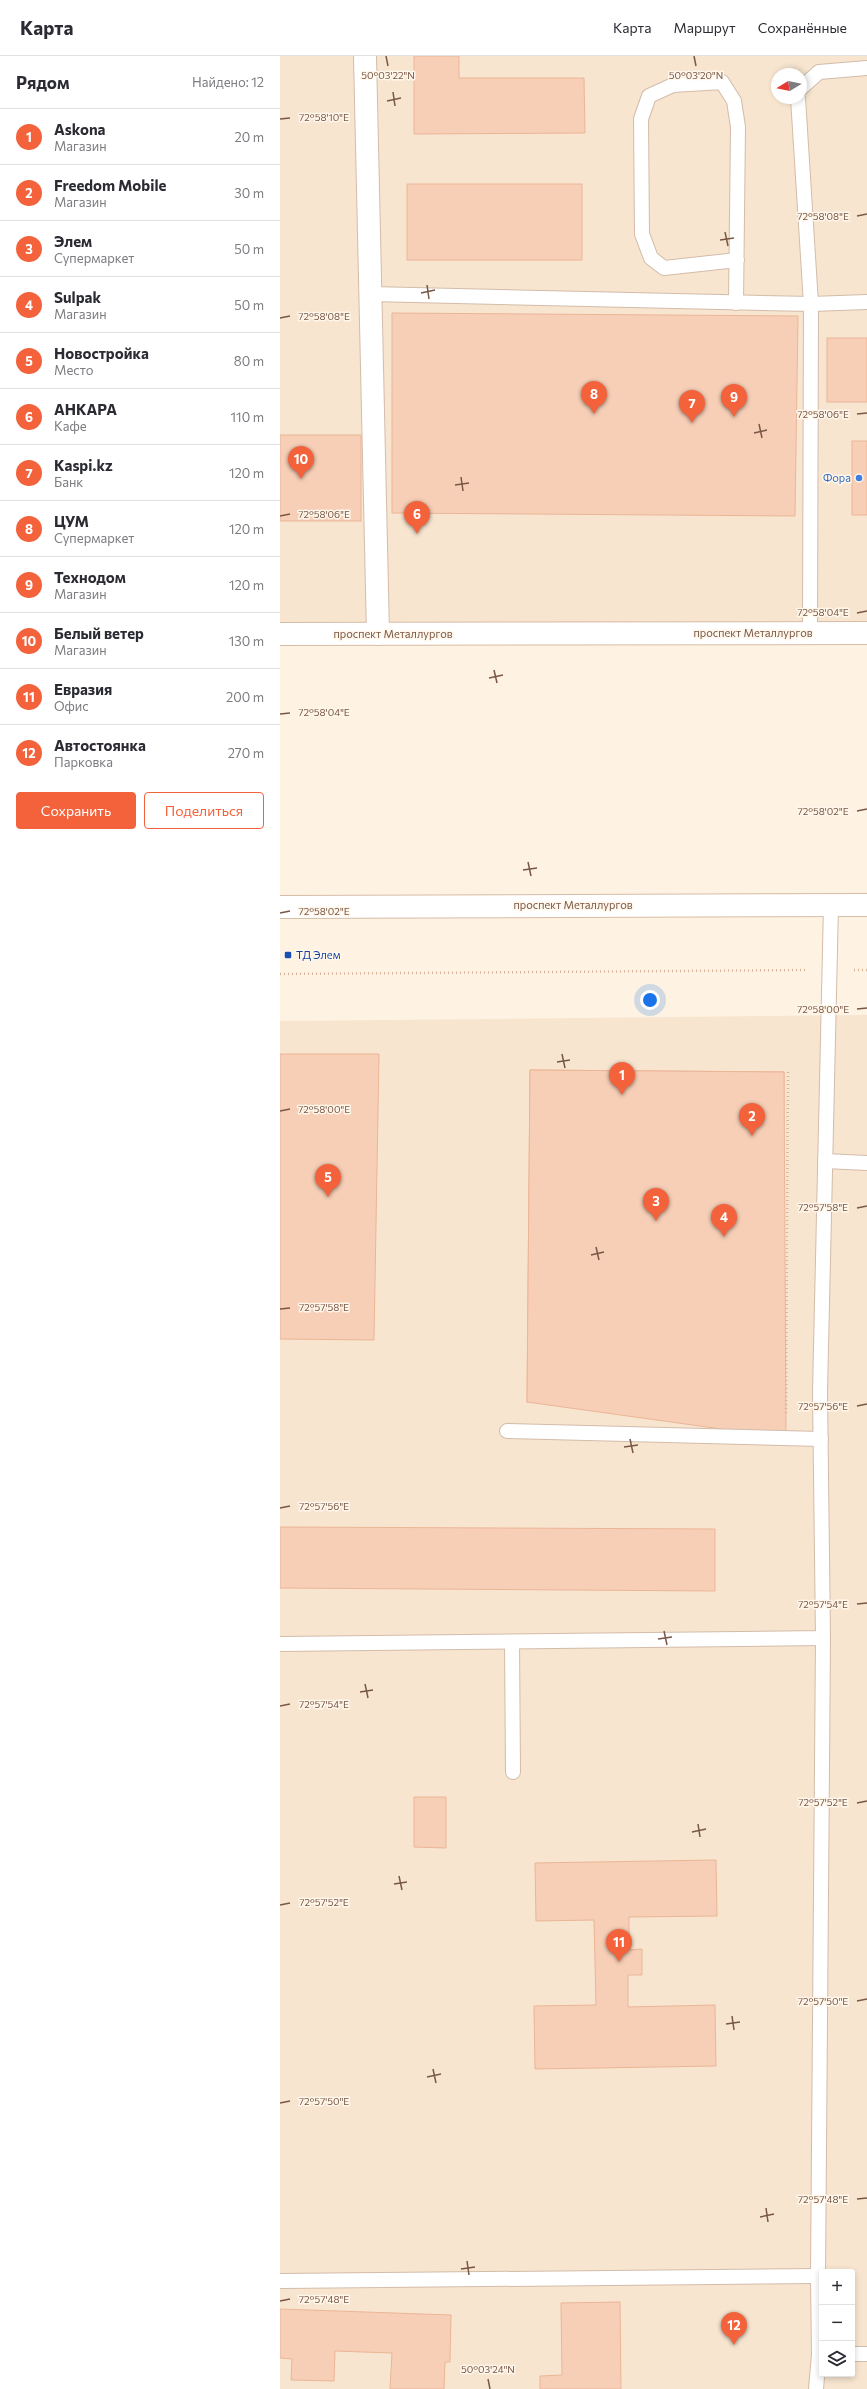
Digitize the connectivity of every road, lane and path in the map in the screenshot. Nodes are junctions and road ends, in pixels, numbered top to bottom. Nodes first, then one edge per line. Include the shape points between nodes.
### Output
1 (365, 56) edge
2 (867, 68) edge
3 (807, 83) edge
4 (798, 104) edge
5 (737, 260) junction
6 (370, 294) junction
7 (867, 302) edge
8 (736, 303) junction
9 (810, 304) junction
10 (810, 633) junction
11 (867, 633) edge
12 (280, 634) edge
13 (378, 634) junction
14 (831, 905) junction
15 (867, 905) edge
16 (280, 907) edge
17 (830, 970) junction
18 (867, 970) edge
19 (280, 974) edge
20 (788, 1072) dead end
21 (825, 1161) junction
22 (867, 1163) edge
23 (507, 1431) dead end
24 (786, 1438) junction
25 (821, 1439) junction
26 (823, 1638) junction
27 (512, 1642) junction
28 (280, 1644) edge
29 (513, 1772) dead end
30 (818, 2276) junction
31 (280, 2281) edge
32 (820, 2341) edge
33 (855, 2354) edge
34 (867, 2354) edge
35 (819, 2363) edge
36 (816, 2389) edge

1 - 6 main road
2 - 3 lane via 819,72
4 - 9 lane
5 - 5 lane via 738,127 734,101 722,82 673,85 649,96 641,119 642,234 652,258 664,268
5 - 8 lane
6 - 8 lane
6 - 13 main road
7 - 9 lane
8 - 9 lane
9 - 10 lane
10 - 11 main road, проспект Металлургов
10 - 13 main road, проспект Металлургов
12 - 13 main road, проспект Металлургов
14 - 15 main road, проспект Металлургов
14 - 16 main road, проспект Металлургов
14 - 17 lane
17 - 18 path
17 - 19 path
17 - 21 lane
20 - 24 path
21 - 22 lane
21 - 25 lane
23 - 24 lane
24 - 25 lane
25 - 26 lane
26 - 27 lane
26 - 30 lane
27 - 28 lane
27 - 29 lane
30 - 31 lane
30 - 32 lane
33 - 34 lane
35 - 36 lane

